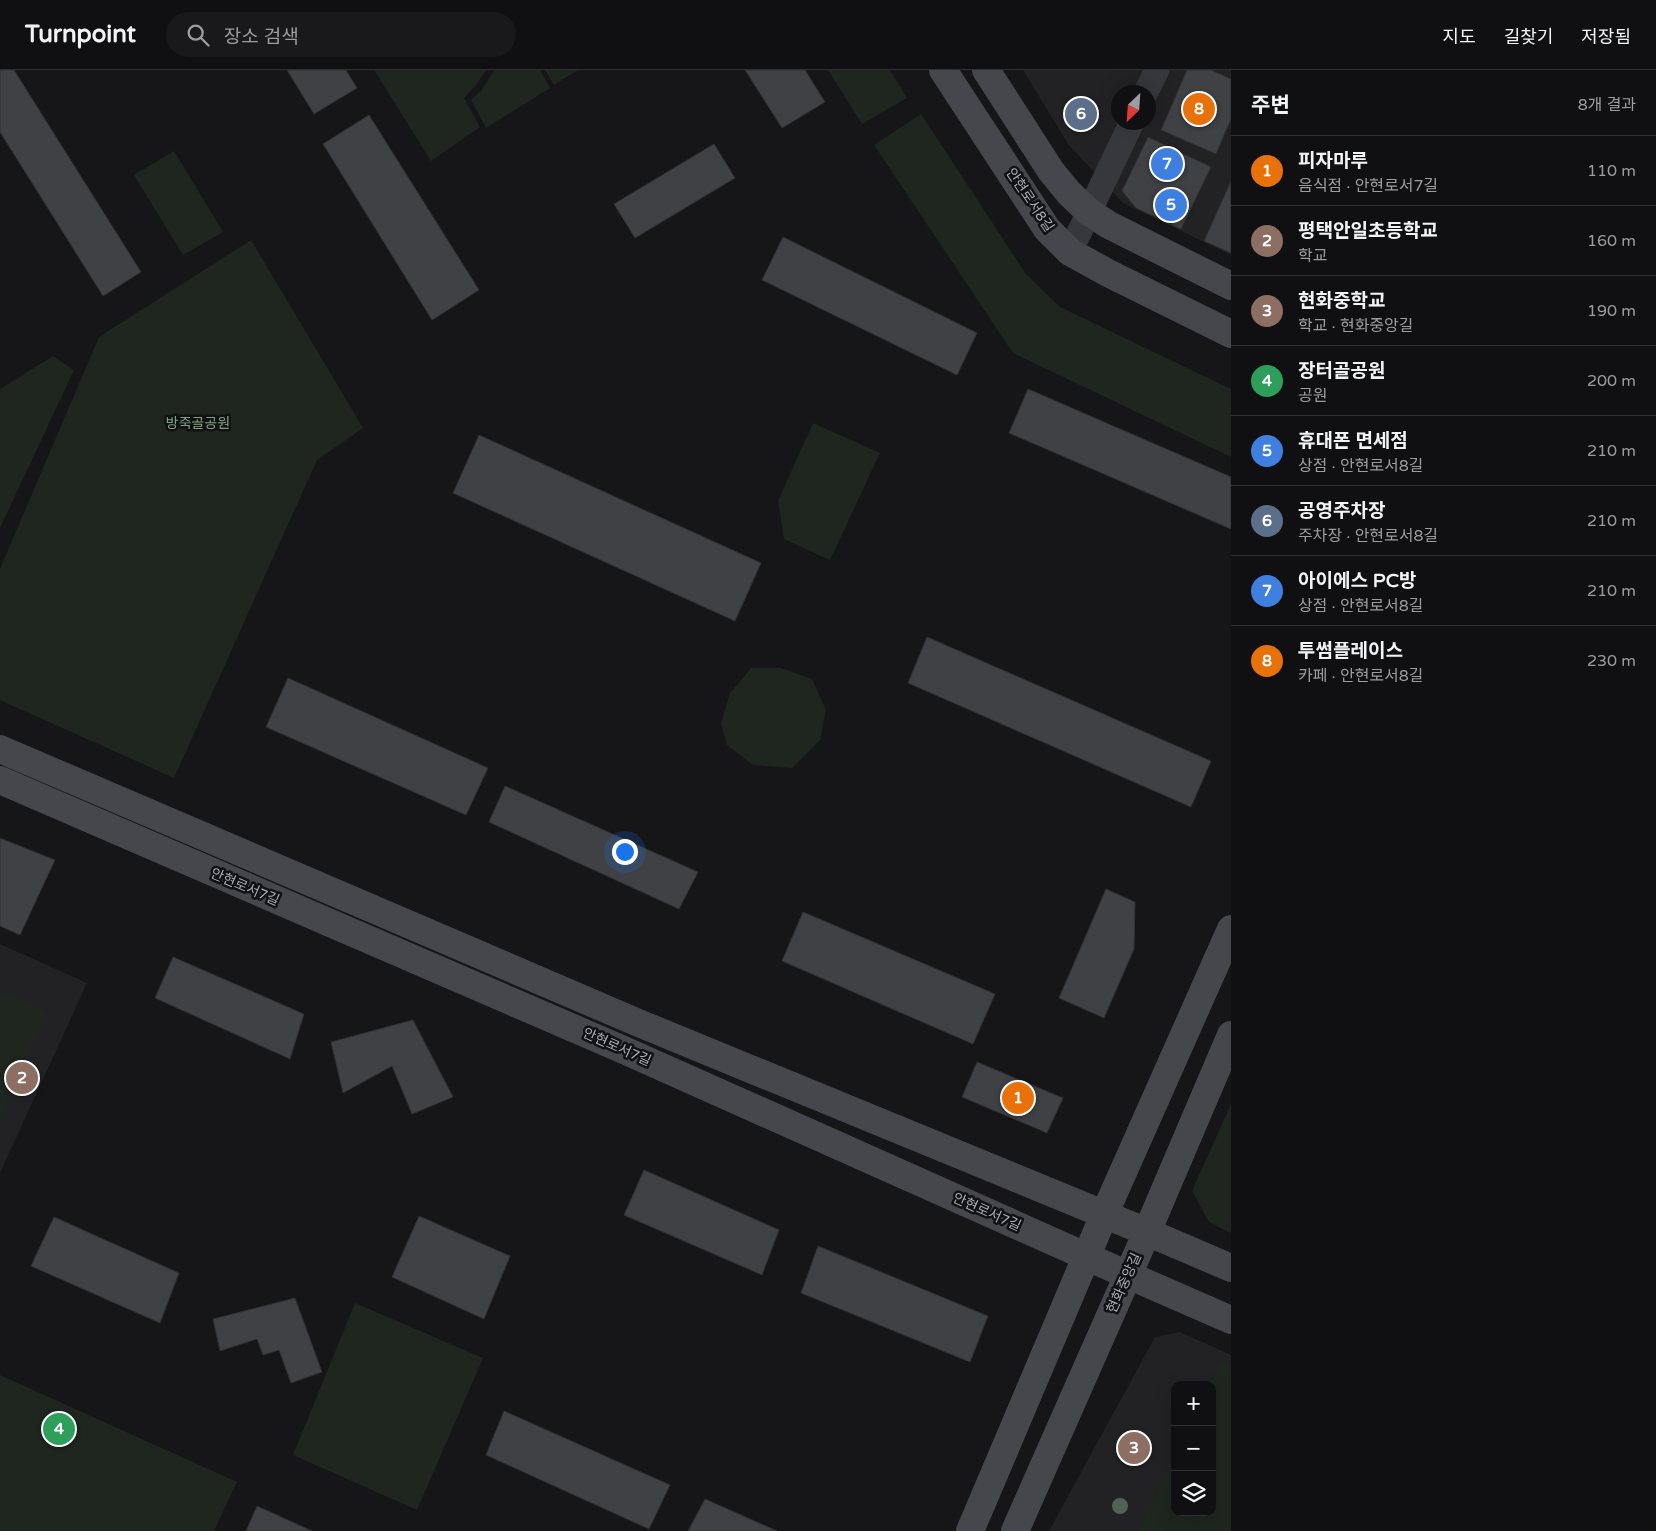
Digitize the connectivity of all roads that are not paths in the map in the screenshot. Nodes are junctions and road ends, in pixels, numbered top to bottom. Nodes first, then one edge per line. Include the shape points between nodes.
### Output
1 (943, 70) edge
2 (986, 70) edge
3 (1156, 70) edge
4 (1149, 85) edge
5 (1128, 130) edge
6 (1089, 212) junction
7 (1070, 252) junction
8 (1231, 286) edge
9 (1231, 334) edge
10 (0, 749) edge
11 (0, 780) edge
12 (1231, 929) edge
13 (1231, 1035) edge
14 (1104, 1214) junction
15 (1147, 1232) junction
16 (1087, 1256) junction
17 (1231, 1268) edge
18 (1128, 1275) junction
19 (1231, 1320) edge
20 (970, 1531) edge
21 (1015, 1531) edge

1 - 7 street, 안현로서8길 via 1047,229
2 - 6 street via 1051,171
3 - 4 street
5 - 6 street
6 - 7 street
6 - 8 street
7 - 9 street, 안현로서8길
10 - 14 street via 623,1016
11 - 16 street, 안현로서7길 via 626,1051
12 - 14 street
13 - 15 street, 현화중앙길
14 - 15 street
14 - 16 street
15 - 17 street
15 - 18 street, 현화중앙길
16 - 18 street, 안현로서7길
16 - 20 street
18 - 19 street, 안현로서7길
18 - 21 street, 현화중앙길

